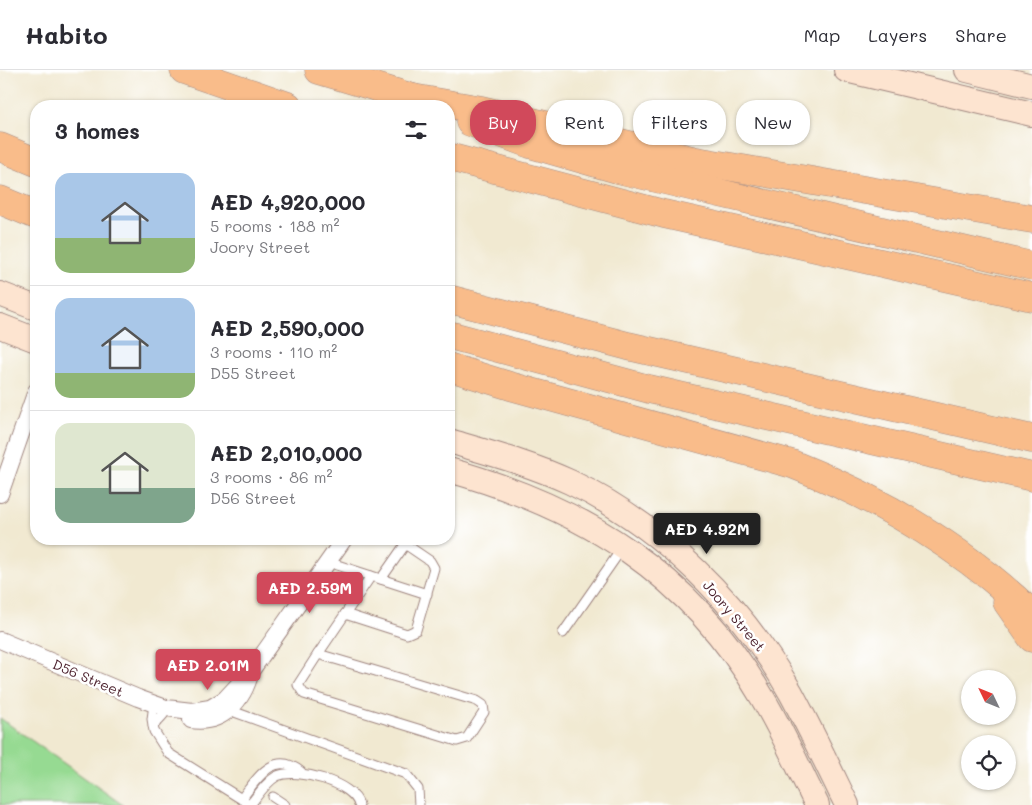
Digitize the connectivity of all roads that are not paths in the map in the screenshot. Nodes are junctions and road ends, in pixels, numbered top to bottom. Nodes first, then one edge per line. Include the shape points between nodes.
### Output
1 (184, 70) edge
2 (319, 70) edge
3 (846, 70) edge
4 (967, 70) edge
5 (1000, 74) edge
6 (1032, 86) edge
7 (271, 100) edge
8 (416, 100) edge
9 (455, 106) edge
10 (995, 106) junction
11 (1032, 114) edge
12 (455, 116) edge
13 (0, 147) edge
14 (455, 159) edge
15 (30, 160) edge
16 (0, 200) edge
17 (30, 212) edge
18 (1032, 219) edge
19 (1032, 266) edge
20 (0, 294) edge
21 (1032, 297) edge
22 (455, 301) edge
23 (30, 306) edge
24 (0, 326) edge
25 (455, 337) edge
26 (30, 341) edge
27 (455, 369) edge
28 (30, 408) edge
29 (1032, 439) edge
30 (455, 442) edge
31 (455, 472) edge
32 (1032, 478) edge
33 (0, 494) edge
34 (340, 545) edge
35 (405, 545) edge
36 (411, 545) edge
37 (623, 546) junction
38 (328, 562) junction
39 (988, 574) junction
40 (371, 576) junction
41 (381, 579) junction
42 (427, 594) junction
43 (345, 614) junction
44 (1032, 614) edge
45 (563, 633) dead end
46 (1032, 638) edge
47 (1, 641) edge
48 (318, 654) junction
49 (251, 671) junction
50 (160, 706) junction
51 (229, 710) junction
52 (304, 774) junction
53 (273, 797) dead end
54 (242, 798) junction
55 (251, 805) edge
56 (285, 805) edge
57 (359, 805) edge
58 (419, 805) edge
59 (817, 805) edge
60 (847, 805) edge

1 - 7 highway
2 - 8 highway
3 - 10 street
4 - 5 street
5 - 6 street
5 - 10 street
9 - 18 highway via 697,161
10 - 11 street
12 - 19 highway via 530,144 617,170
13 - 15 highway
14 - 21 highway via 664,214
16 - 17 highway
20 - 23 street
22 - 29 highway via 628,346
24 - 26 street
25 - 32 highway via 696,401
27 - 39 highway via 792,464 894,511
28 - 33 street
30 - 60 street, Joory Street via 572,483 633,520 692,568 746,626 770,659 791,693
31 - 37 street, Joory Street via 524,493 592,526
34 - 38 street
35 - 41 lane
36 - 42 lane via 433,564 434,572
37 - 45 lane
37 - 59 street, Joory Street via 685,598 739,661 774,718
38 - 40 lane
38 - 49 street
39 - 44 highway
39 - 46 highway
40 - 41 lane
40 - 43 lane
41 - 42 lane
42 - 43 lane via 418,626 411,633
43 - 48 lane
47 - 50 street, D56 Street
48 - 48 lane via 298,685 304,694 457,741 467,738 484,712 483,705 477,701
49 - 50 street, D56 Street via 225,698 210,708 192,711
49 - 51 street via 246,687
50 - 51 street via 177,716 198,721 214,719
50 - 54 lane via 163,715 153,726 157,739 168,753
51 - 58 lane via 406,774 418,788
52 - 54 lane via 291,765 276,764 269,767
52 - 55 lane via 284,774 272,779
52 - 57 lane via 346,788 355,795
53 - 56 lane
54 - 55 lane

